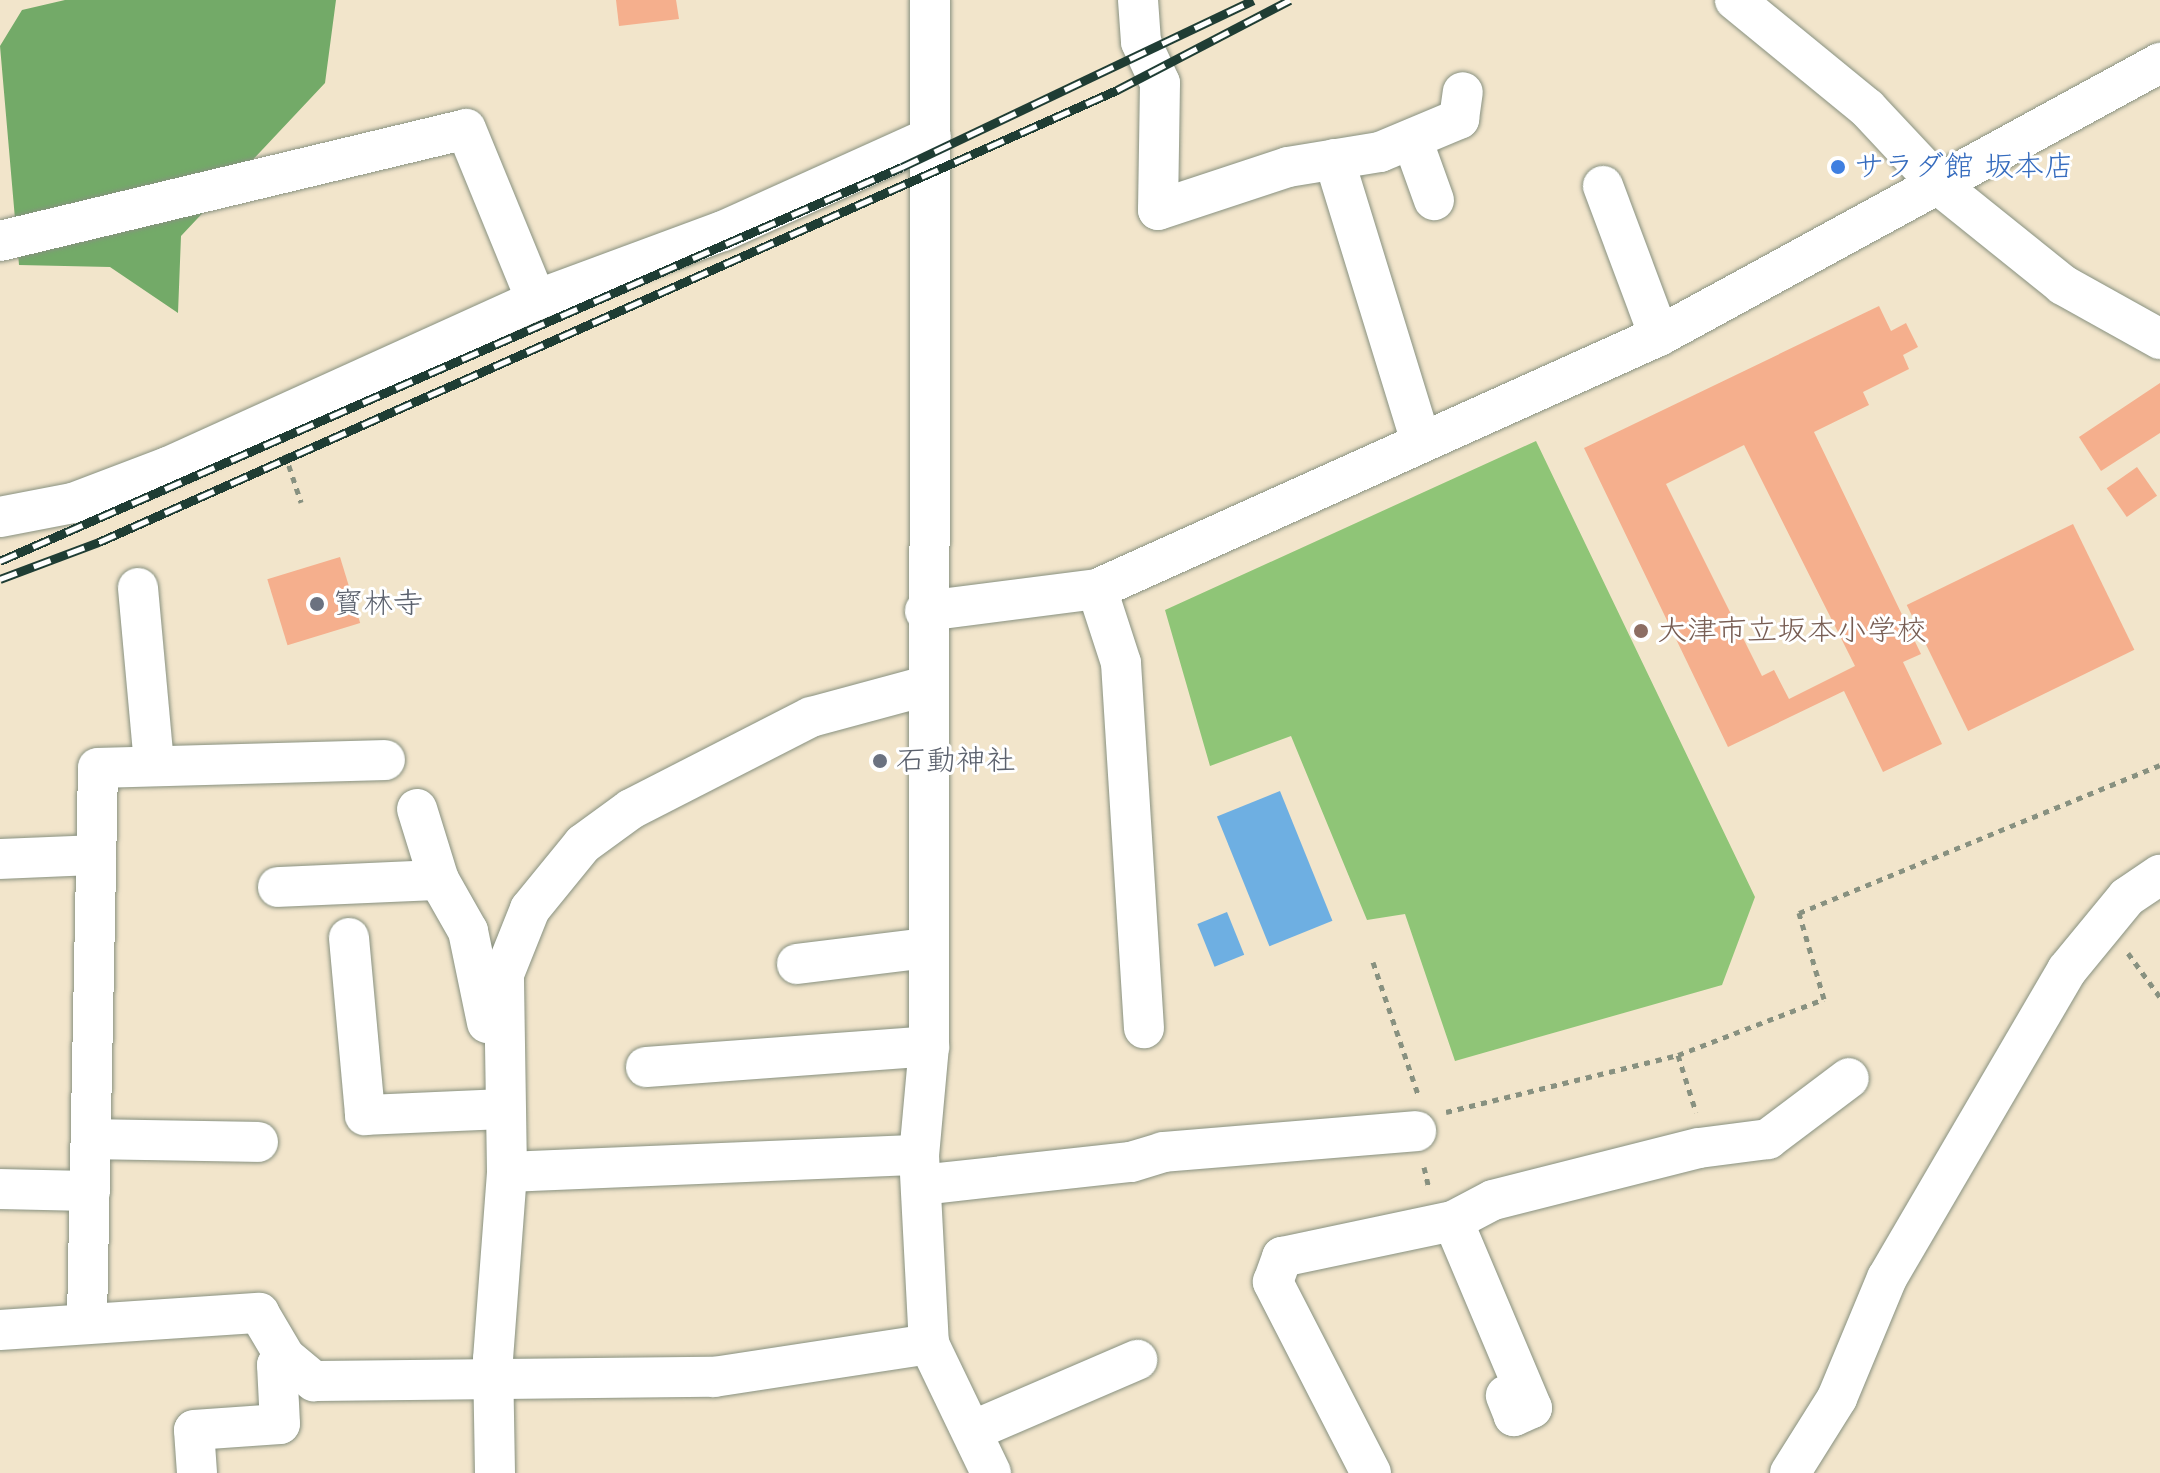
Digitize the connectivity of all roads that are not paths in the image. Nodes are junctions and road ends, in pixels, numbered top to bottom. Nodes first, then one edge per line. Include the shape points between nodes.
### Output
1 (930, 0) edge
2 (1138, 0) edge
3 (1735, 0) edge
4 (2160, 63) edge
5 (1463, 92) dead end
6 (931, 137) junction
7 (1412, 139) junction
8 (1334, 159) junction
9 (1603, 186) dead end
10 (1940, 186) junction
11 (1434, 200) dead end
12 (0, 241) edge
13 (536, 300) junction
14 (1659, 336) junction
15 (2160, 339) edge
16 (1421, 442) junction
17 (0, 517) edge
18 (138, 588) dead end
19 (1097, 589) junction
20 (925, 611) junction
21 (926, 686) junction
22 (385, 760) dead end
23 (154, 764) junction
24 (417, 809) dead end
25 (96, 855) junction
26 (0, 859) edge
27 (2160, 875) edge
28 (439, 880) junction
29 (278, 887) dead end
30 (349, 938) dead end
31 (928, 948) junction
32 (797, 964) dead end
33 (1144, 1028) dead end
34 (929, 1046) junction
35 (646, 1067) dead end
36 (1849, 1078) dead end
37 (503, 1103) junction
38 (1428, 1122) road end
39 (91, 1139) junction
40 (258, 1142) dead end
41 (920, 1170) junction
42 (507, 1172) junction
43 (0, 1189) edge
44 (90, 1191) junction
45 (1453, 1221) junction
46 (87, 1320) junction
47 (0, 1330) edge
48 (929, 1344) junction
49 (285, 1357) junction
50 (1137, 1360) dead end
51 (496, 1377) junction
52 (1506, 1396) dead end
53 (972, 1431) junction
54 (197, 1473) edge
55 (495, 1473) edge
56 (991, 1473) edge
57 (1371, 1473) edge
58 (1790, 1473) edge

1 - 6 street
2 - 8 street via 1141,42 1160,83 1158,210
3 - 10 street via 1867,108
4 - 10 street
5 - 7 street via 1459,119
6 - 13 street via 723,231
6 - 20 street
7 - 8 street
7 - 11 street
8 - 16 street
9 - 14 street
10 - 14 street
10 - 15 street via 2063,285
12 - 13 street via 466,129
13 - 17 street via 168,467 73,503
14 - 16 street
16 - 19 street
18 - 23 street
19 - 20 street
19 - 33 street via 1121,663
20 - 21 street
21 - 31 street
21 - 37 street via 811,717 631,809 583,844 530,909 504,974
22 - 23 street
23 - 25 street via 98,768
24 - 28 street
25 - 26 street
25 - 39 street
27 - 58 street via 2106,923 2067,970 1887,1278 1837,1398
28 - 29 street
28 - 37 street via 468,931
30 - 37 street via 365,1115
31 - 32 street
31 - 34 street
34 - 35 street
34 - 41 street
36 - 45 street via 1768,1139 1707,1147 1493,1200
37 - 42 street
38 - 41 street via 1163,1152 1131,1162
39 - 40 street
39 - 44 street
41 - 42 street
41 - 48 street
42 - 51 street via 500,1189
43 - 44 street
44 - 46 street
45 - 52 street via 1532,1408 1514,1416
45 - 57 street via 1282,1257 1273,1282
46 - 47 street
46 - 49 street via 259,1313
48 - 51 street via 714,1377
48 - 53 street
49 - 51 street via 314,1381
49 - 54 street via 277,1365 280,1424 194,1430
50 - 53 street
51 - 55 street
53 - 56 street

